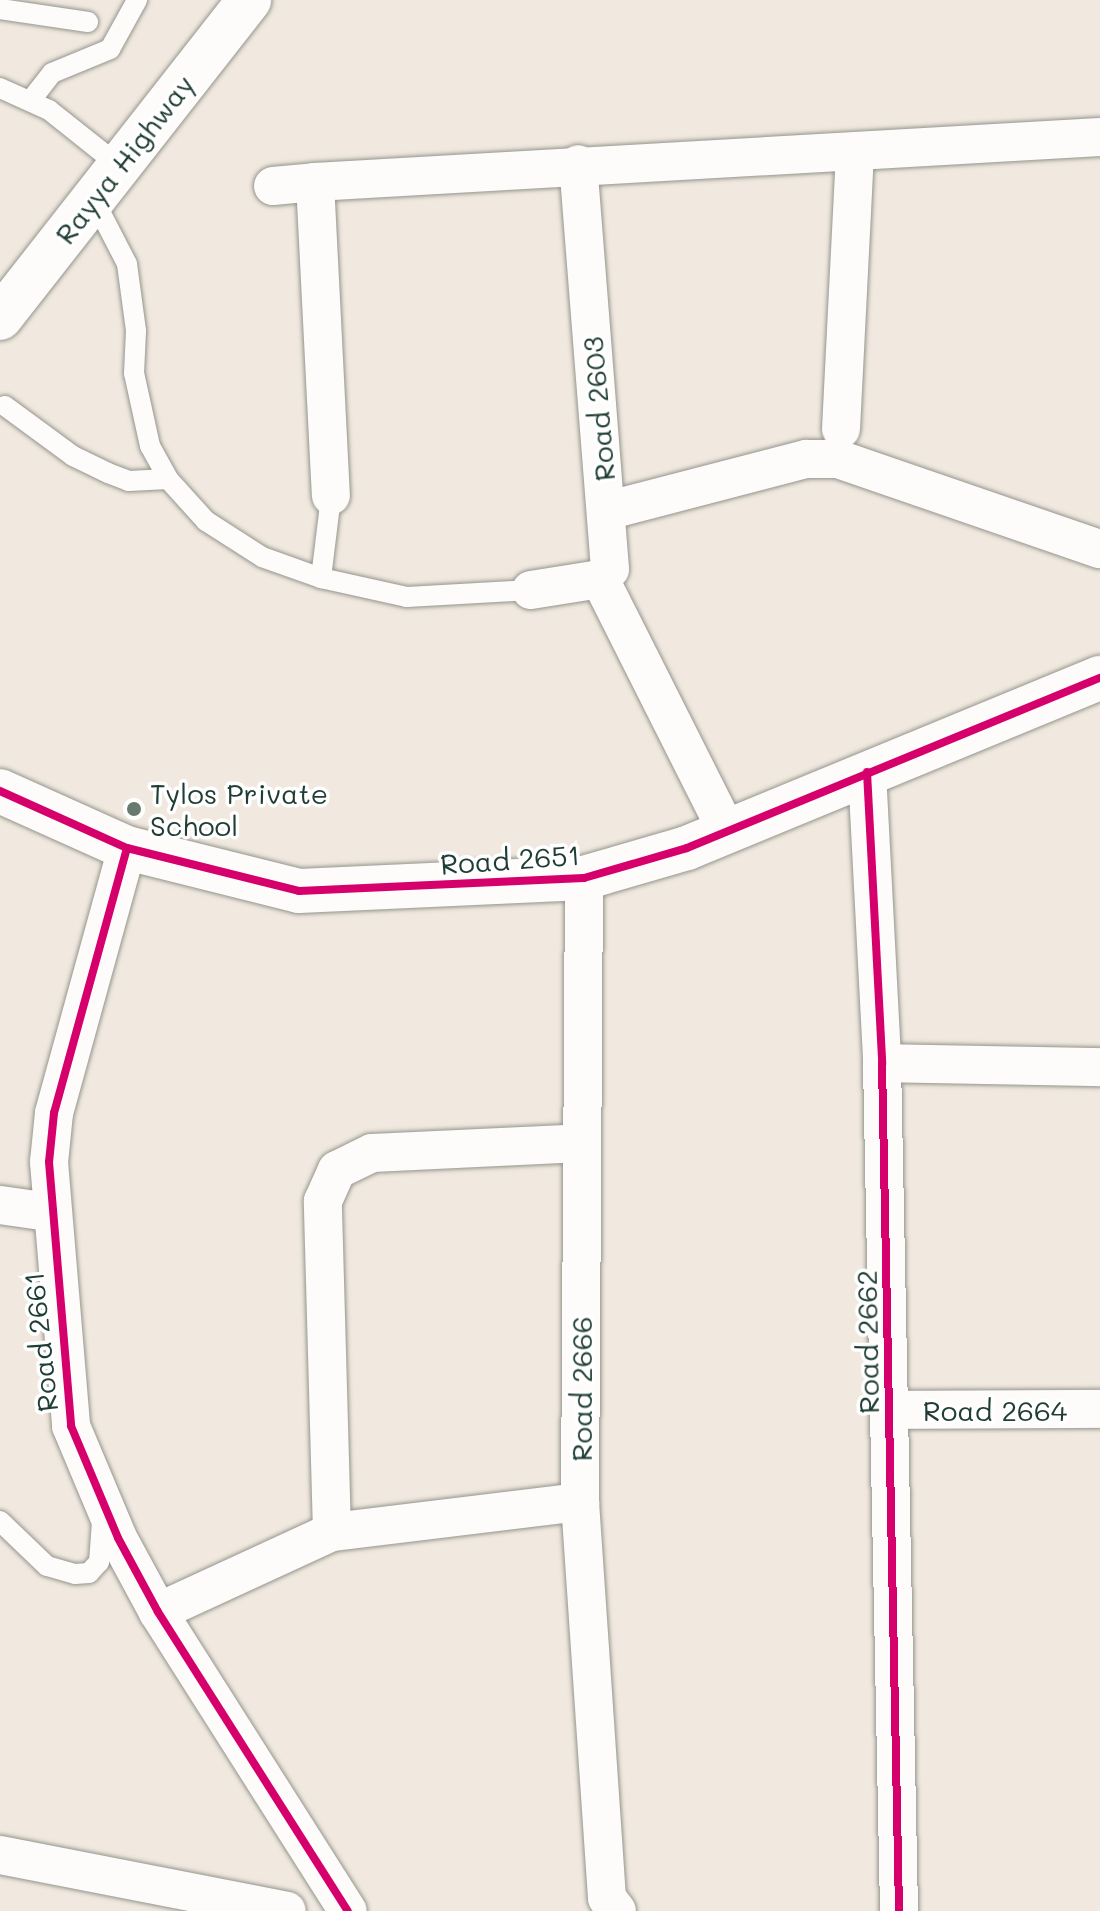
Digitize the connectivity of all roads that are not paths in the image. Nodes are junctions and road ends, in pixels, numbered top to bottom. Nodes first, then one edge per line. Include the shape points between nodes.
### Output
1 (137, 0) edge
2 (249, 0) edge
3 (0, 9) edge
4 (88, 22) dead end
5 (0, 88) edge
6 (31, 100) junction
7 (1100, 137) edge
8 (855, 151) junction
9 (578, 164) junction
10 (105, 181) junction
11 (315, 182) junction
12 (273, 186) dead end
13 (0, 318) edge
14 (5, 406) dead end
15 (841, 429) dead end
16 (168, 479) junction
17 (331, 496) joint
18 (606, 511) junction
19 (1100, 549) edge
20 (321, 578) junction
21 (600, 579) junction
22 (531, 590) joint
23 (1100, 678) edge
24 (867, 772) junction
25 (0, 791) edge
26 (727, 832) junction
27 (127, 848) junction
28 (584, 878) junction
29 (882, 1063) junction
30 (1100, 1067) edge
31 (582, 1143) junction
32 (0, 1205) edge
33 (49, 1212) junction
34 (1100, 1409) edge
35 (891, 1410) junction
36 (580, 1502) junction
37 (102, 1503) junction
38 (0, 1521) edge
39 (332, 1532) junction
40 (158, 1612) junction
41 (0, 1855) edge
42 (612, 1904) edge
43 (287, 1911) edge
44 (348, 1911) edge
45 (899, 1911) edge

1 - 6 lane via 110,49 52,73
2 - 10 street, Rayya Highway
3 - 4 lane
5 - 6 lane
6 - 10 lane
7 - 8 street
8 - 9 street
8 - 15 street
9 - 11 street
9 - 18 street, Road 2603
10 - 13 street, Rayya Highway
10 - 16 lane via 135,308 134,373 150,446
11 - 12 street
11 - 17 street
14 - 16 lane via 73,456 108,473 129,481
16 - 20 lane via 206,521 262,557
17 - 20 lane
18 - 19 street via 806,459 838,459
18 - 21 street, Road 2603 via 610,569
20 - 22 lane via 407,597
21 - 22 street
21 - 26 street
23 - 24 street, Road 2651
24 - 26 street, Road 2651
24 - 29 street, Road 2662
25 - 27 street, Road 2651
26 - 28 street, Road 2651
27 - 28 street, Road 2651 via 299,891
27 - 33 street, Road 2661 via 54,1113
28 - 31 street, Road 2666
29 - 30 street
29 - 35 street, Road 2662
31 - 36 street, Road 2666
31 - 39 street via 372,1153 337,1170 323,1201
32 - 33 street
33 - 37 street, Road 2661 via 71,1426
34 - 35 street, Road 2664
35 - 45 street, Road 2662
36 - 39 street
36 - 42 street, Road 2666
37 - 38 lane via 101,1554 89,1573 61,1573 47,1566
37 - 40 street, Road 2661
39 - 40 street
40 - 44 street, Road 2661
41 - 43 street

